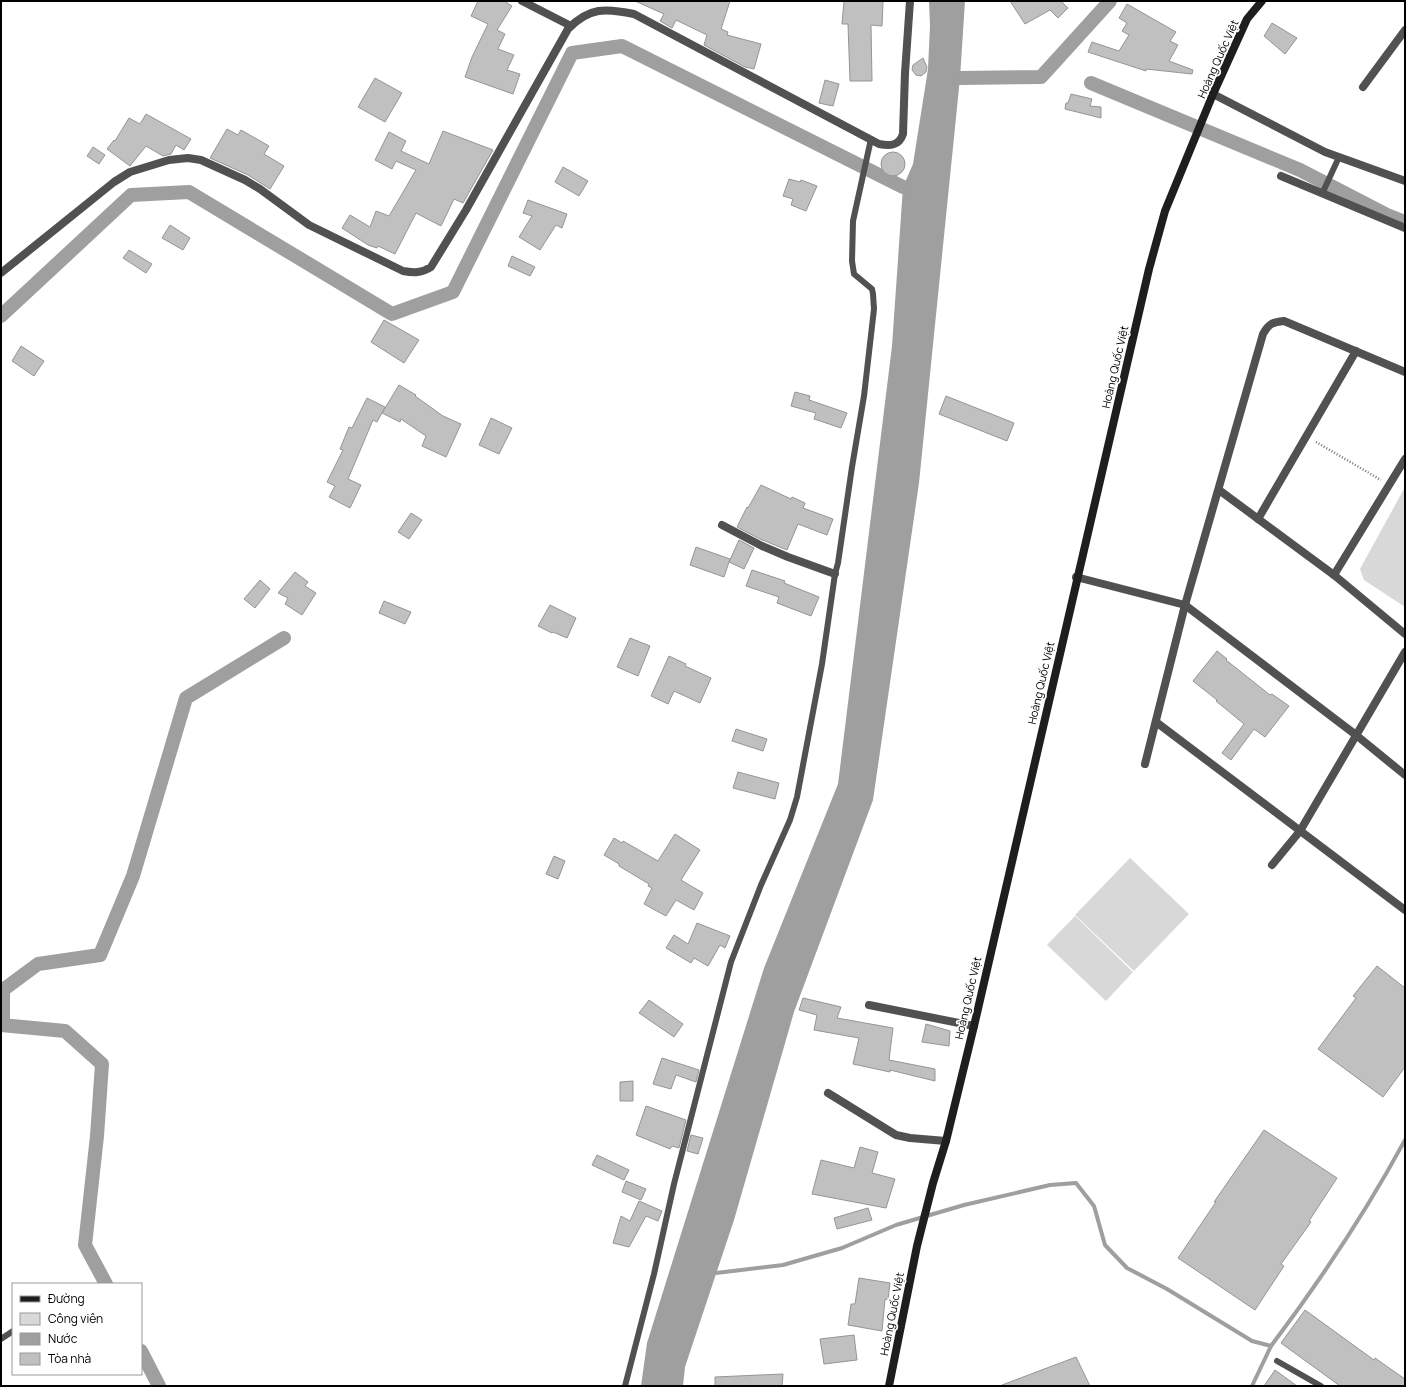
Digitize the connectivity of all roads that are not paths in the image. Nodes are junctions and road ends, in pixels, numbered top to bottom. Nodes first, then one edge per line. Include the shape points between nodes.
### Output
1 (522, 1) edge
2 (910, 1) edge
3 (1262, 1) edge
4 (571, 26) junction
5 (1405, 30) edge
6 (1363, 87) dead end
7 (1214, 94) junction
8 (871, 139) junction
9 (1338, 159) junction
10 (1281, 176) dead end
11 (1405, 181) edge
12 (1323, 192) junction
13 (1405, 228) edge
14 (1, 273) edge
15 (1356, 351) junction
16 (1405, 372) edge
17 (1405, 459) edge
18 (1219, 490) junction
19 (1258, 519) junction
20 (722, 525) dead end
21 (835, 574) junction
22 (1334, 575) junction
23 (1076, 576) junction
24 (1185, 605) junction
25 (1405, 634) edge
26 (1405, 652) edge
27 (1156, 722) junction
28 (1356, 735) junction
29 (1145, 764) dead end
30 (1405, 775) edge
31 (1300, 831) junction
32 (1272, 865) dead end
33 (1405, 910) edge
34 (869, 1005) dead end
35 (974, 1026) junction
36 (828, 1093) dead end
37 (946, 1141) junction
38 (12, 1332) edge
39 (1, 1338) edge
40 (1277, 1361) dead end
41 (625, 1386) edge
42 (889, 1386) edge
43 (1321, 1386) edge

1 - 4 street
2 - 8 street via 902,139 897,144 888,145 879,144
3 - 7 street, Hoàng Quốc Việt via 1247,19
4 - 8 street via 580,18 598,11 611,9 634,14
4 - 14 street via 466,210 431,267 424,271 403,271 309,225 245,180 201,160 188,158 169,160 130,172
5 - 6 street
7 - 9 street
7 - 23 street, Hoàng Quốc Việt via 1165,211 1148,269
8 - 21 lane via 853,221 853,266 854,274 872,289 874,309 864,396
9 - 11 street
9 - 12 lane
10 - 12 street
12 - 13 street
15 - 16 street
15 - 18 street via 1284,321 1267,326
15 - 19 street
17 - 22 street
18 - 19 street
18 - 24 street
19 - 22 street
20 - 21 street via 762,546
21 - 41 lane via 798,797 730,962
22 - 25 street
23 - 24 street
23 - 35 street, Hoàng Quốc Việt
24 - 27 street
24 - 28 street
26 - 28 street
27 - 29 street
27 - 31 street
28 - 30 street
28 - 31 street
31 - 32 street
31 - 33 street
34 - 35 street
35 - 37 street, Hoàng Quốc Việt
36 - 37 street via 896,1135
37 - 42 street, Hoàng Quốc Việt via 917,1246
38 - 39 lane
40 - 43 lane

